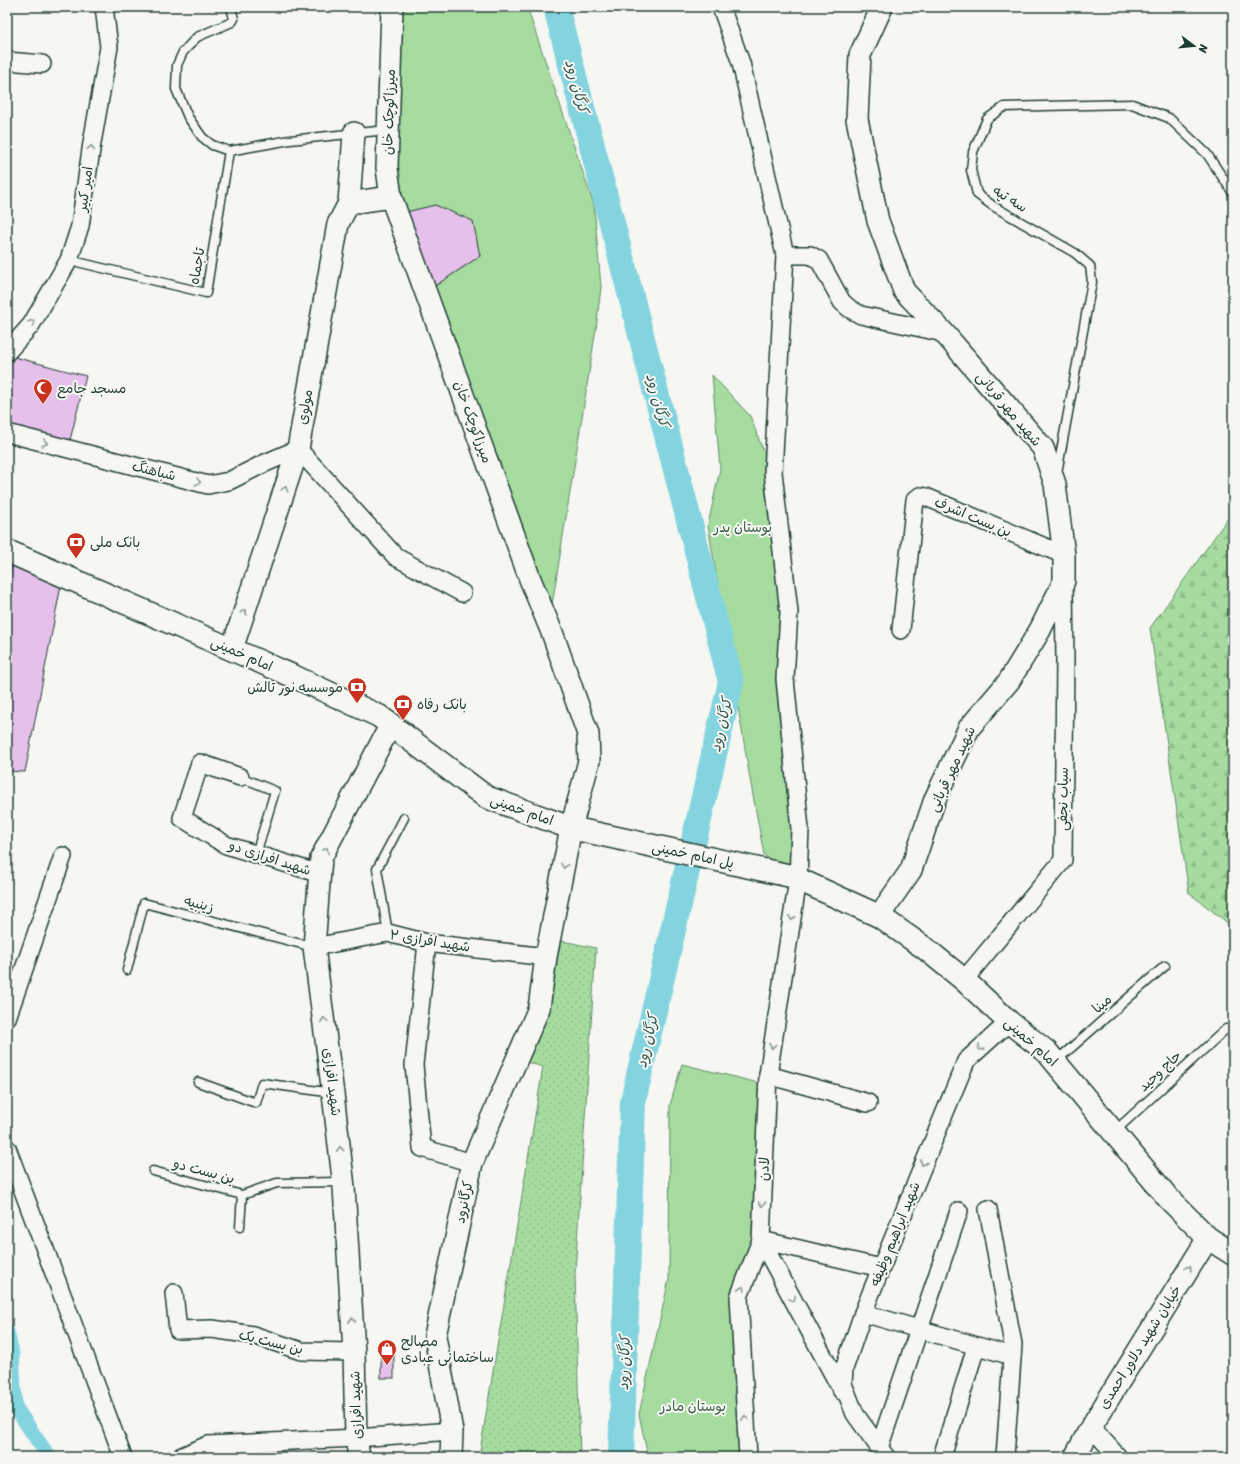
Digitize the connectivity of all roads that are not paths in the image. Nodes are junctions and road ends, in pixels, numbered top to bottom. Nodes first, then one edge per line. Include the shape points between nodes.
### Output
1 (104, 7) edge
2 (231, 7) edge
3 (392, 7) edge
4 (721, 7) edge
5 (882, 7) edge
6 (7, 61) edge
7 (42, 64) dead end
8 (388, 130) junction
9 (354, 133) junction
10 (229, 151) junction
11 (1233, 193) edge
12 (391, 197) junction
13 (349, 203) junction
14 (785, 255) junction
15 (69, 260) junction
16 (944, 333) junction
17 (7, 352) edge
18 (7, 433) edge
19 (298, 449) junction
20 (1055, 484) junction
21 (7, 553) edge
22 (1064, 555) junction
23 (1064, 582) junction
24 (462, 593) dead end
25 (902, 630) dead end
26 (232, 649) junction
27 (391, 724) junction
28 (240, 777) joint
29 (404, 818) dead end
30 (571, 828) junction
31 (595, 834) joint
32 (256, 854) junction
33 (63, 856) dead end
34 (320, 874) junction
35 (794, 878) junction
36 (879, 916) junction
37 (388, 932) junction
38 (427, 943) junction
39 (314, 947) junction
40 (546, 957) junction
41 (1165, 966) dead end
42 (127, 970) dead end
43 (964, 980) junction
44 (7, 1018) edge
45 (1010, 1022) junction
46 (1226, 1029) dead end
47 (1055, 1062) junction
48 (768, 1075) junction
49 (198, 1082) dead end
50 (334, 1094) junction
51 (868, 1103) dead end
52 (1113, 1132) junction
53 (7, 1148) edge
54 (472, 1162) junction
55 (153, 1171) dead end
56 (343, 1182) junction
57 (242, 1195) junction
58 (988, 1209) dead end
59 (959, 1211) dead end
60 (240, 1227) dead end
61 (761, 1240) junction
62 (1224, 1246) edge
63 (881, 1268) junction
64 (174, 1293) dead end
65 (863, 1314) junction
66 (919, 1330) junction
67 (976, 1346) junction
68 (354, 1352) junction
69 (1012, 1356) junction
70 (855, 1414) junction
71 (1090, 1427) junction
72 (452, 1431) junction
73 (357, 1448) edge
74 (882, 1453) edge
75 (123, 1457) edge
76 (180, 1457) edge
77 (451, 1457) edge
78 (748, 1457) edge
79 (942, 1457) edge
80 (1004, 1457) edge
81 (1075, 1457) edge
82 (1118, 1457) edge

15 -> 1 street, امیر کبیر via 80,226 109,47
2 - 10 lane via 232,21 197,37 183,52 177,65 176,89 188,117 202,137 212,145
3 - 8 street, میرزاکوچک خان
4 - 14 street, لادن via 741,63
5 - 16 street, شهید مهر قربانی via 860,55 857,119 878,221 904,291
6 - 7 street
8 - 9 lane
8 - 12 street, میرزاکوچک خان via 387,168
9 - 10 lane via 290,140
9 - 13 street
10 - 15 lane, تاجماه via 206,293
11 - 20 lane, سه تپه via 1207,154 1169,118 1132,104 1004,107 987,119 973,152 971,170 978,194 993,206 1075,253 1090,266 1092,282
12 - 13 street
12 - 30 street, میرزاکوچک خان via 588,734 589,761
13 - 19 street, مولوی via 338,224
14 - 16 street via 810,255 819,260 842,302 861,315
14 - 35 street, لادن via 773,472 789,612 785,679 800,829
17 -> 15 street, امیر کبیر via 30,325
16 - 20 street, شهید مهر قربانی via 1043,448
18 -> 19 street, شباهنگ via 208,484 229,481
19 - 24 street via 396,557
26 -> 19 street, مولوی
20 - 22 street, شهید مهر قربانی
21 - 26 main road, امام خمینی
22 - 23 street, شهید مهر قربانی
22 - 25 street, بن بست اشرف via 920,496 915,500
23 - 36 street, شهید مهر قربانی via 1040,630 1009,681 969,728 935,799 911,870
23 - 43 street, سیاب نجفی via 1063,860
26 - 27 main road, امام خمینی
27 - 30 main road, امام خمینی via 486,797
34 -> 27 street, شهید افرازی via 322,858
28 - 32 lane via 275,791
28 - 32 street, شهید افرازی دو via 200,763 182,818 226,845
29 - 37 lane via 377,869
30 - 31 main road, امام خمینی
30 -> 40 street, میرزاکوچک خان
31 - 35 main road, پل امام خمینی
32 - 34 street, شهید افرازی دو
33 - 44 street
34 - 39 street, شهید افرازی
35 - 36 main road, امام خمینی
35 -> 48 street, لادن
36 - 43 main road, امام خمینی
37 - 38 street, شهید افرازی ۲
37 - 39 street, شهید افرازی ۲
38 - 40 street, شهید افرازی ۲
38 - 54 street via 414,1065 422,1148
39 - 42 lane, زینبیه via 144,903
50 -> 39 street, شهید افرازی
40 - 54 street, کرگانرود via 539,1008
41 - 47 lane, مینا
43 - 45 main road, امام خمینی
45 - 47 main road, امام خمینی via 1047,1052
45 -> 63 street, شهید ابراهیم وظیفه via 966,1061
46 - 52 lane, حاج وحید
47 - 52 main road, امام خمینی
48 - 51 street
48 -> 61 street, لادن
49 - 50 lane via 256,1104 262,1082
56 -> 50 street, شهید افرازی
52 - 62 main road, امام خمینی via 1169,1199
53 - 75 street
54 - 72 street, کرگانرود via 435,1336
55 - 57 lane, بن بست دو
56 - 57 lane, بن بست دو via 277,1183
68 -> 56 street, شهید افرازی
57 - 60 lane
58 - 69 street via 1013,1344
59 - 66 street
61 - 63 street
61 -> 70 street
78 -> 61 street, لادن via 738,1297
71 -> 62 street, خیابان شهید دلاور احمدی
63 - 65 street, شهید ابراهیم وظیفه
64 - 68 street, بن بست یک via 178,1330 212,1329 252,1335 301,1351
65 - 66 street
65 - 70 street, شهید ابراهیم وظیفه via 844,1369 843,1384
66 - 67 street
66 - 74 street
67 - 69 street
67 - 79 street
68 - 73 street, شهید افرازی
69 - 80 street
70 - 74 street, شهید ابراهیم وظیفه
71 - 81 street, خیابان شهید دلاور احمدی
71 - 82 street
72 - 73 street
72 - 77 street, کرگانرود
73 - 76 street via 208,1445

